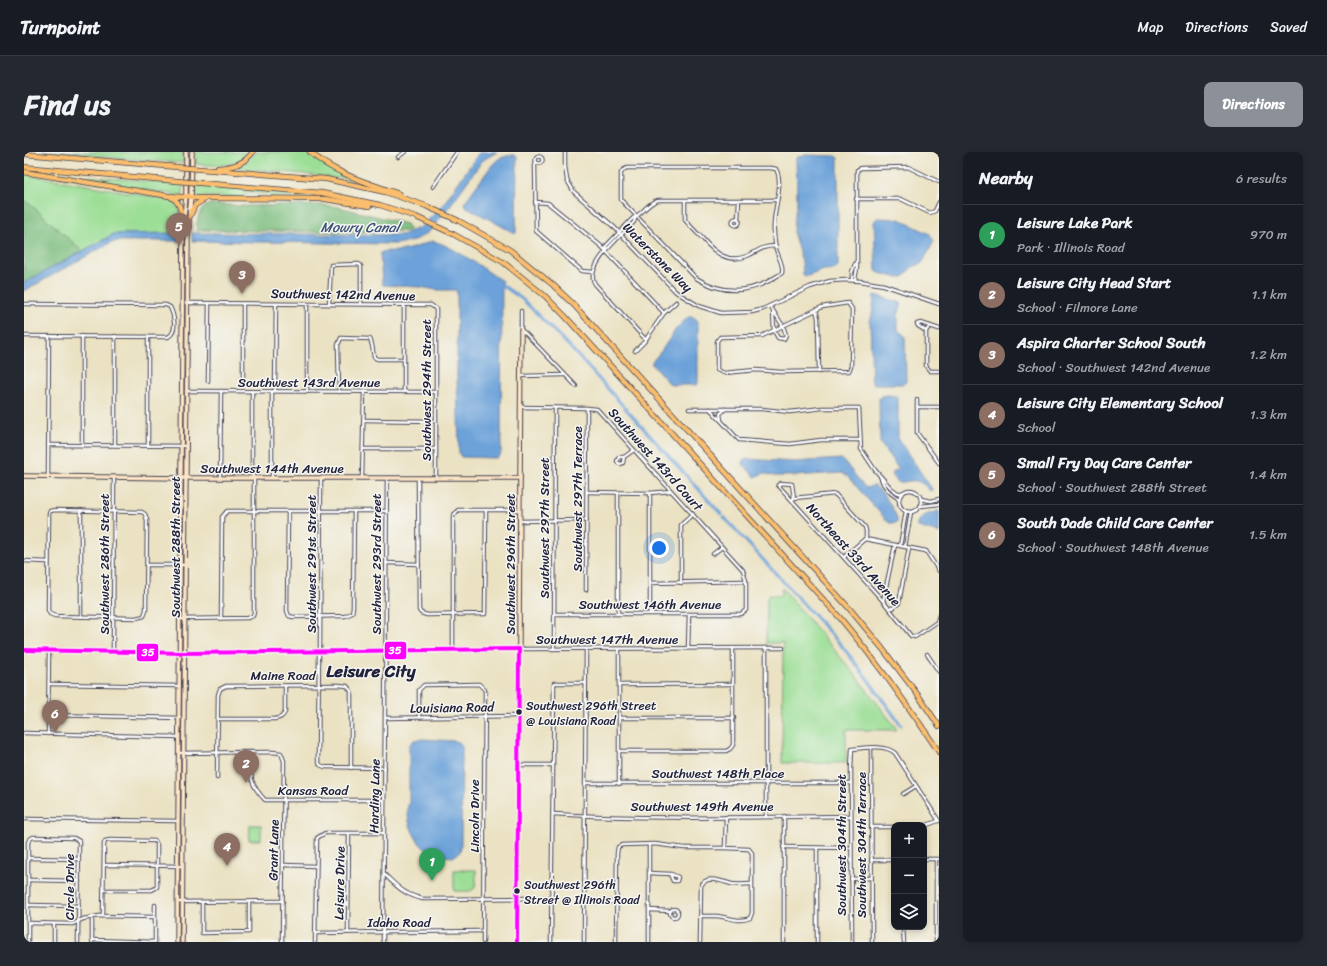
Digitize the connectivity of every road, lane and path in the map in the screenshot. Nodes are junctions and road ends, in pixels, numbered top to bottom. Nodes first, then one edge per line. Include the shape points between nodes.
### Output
1 (186, 152) edge
2 (192, 152) edge
3 (253, 152) edge
4 (310, 152) edge
5 (405, 152) edge
6 (458, 152) edge
7 (565, 152) edge
8 (24, 154) edge
9 (398, 157) dead end
10 (536, 162) dead end
11 (24, 167) edge
12 (209, 170) junction
13 (24, 172) edge
14 (939, 182) edge
15 (433, 187) dead end
16 (169, 196) junction
17 (188, 196) junction
18 (206, 198) junction
19 (856, 199) junction
20 (685, 200) junction
21 (739, 200) junction
22 (777, 200) junction
23 (535, 202) junction
24 (939, 202) edge
25 (426, 206) junction
26 (397, 211) junction
27 (636, 216) junction
28 (189, 218) junction
29 (738, 219) dead end
30 (183, 222) junction
31 (619, 232) junction
32 (622, 235) junction
33 (776, 246) junction
34 (606, 250) junction
35 (593, 272) junction
36 (854, 280) junction
37 (676, 302) dead end
38 (182, 303) junction
39 (187, 303) junction
40 (209, 303) junction
41 (243, 303) junction
42 (24, 304) edge
43 (276, 304) junction
44 (307, 304) junction
45 (329, 304) junction
46 (361, 304) junction
47 (939, 304) edge
48 (404, 305) junction
49 (431, 305) joint
50 (770, 306) junction
51 (816, 310) junction
52 (521, 311) dead end
53 (773, 311) junction
54 (664, 313) junction
55 (783, 326) junction
56 (930, 326) junction
57 (939, 329) edge
58 (521, 330) junction
59 (774, 331) junction
60 (926, 331) junction
61 (24, 336) edge
62 (49, 336) junction
63 (82, 336) junction
64 (115, 336) junction
65 (148, 337) junction
66 (646, 340) junction
67 (635, 351) dead end
68 (404, 359) junction
69 (939, 371) edge
70 (819, 372) junction
71 (565, 375) junction
72 (521, 376) junction
73 (208, 381) dead end
74 (243, 381) dead end
75 (576, 386) dead end
76 (181, 391) junction
77 (186, 391) junction
78 (221, 391) junction
79 (252, 392) junction
80 (274, 392) junction
81 (307, 392) junction
82 (339, 392) junction
83 (364, 392) junction
84 (404, 392) junction
85 (436, 392) junction
86 (917, 400) dead end
87 (521, 407) junction
88 (917, 407) junction
89 (939, 407) edge
90 (554, 408) junction
91 (587, 408) junction
92 (689, 409) dead end
93 (710, 409) junction
94 (726, 409) junction
95 (364, 420) junction
96 (436, 420) junction
97 (721, 421) junction
98 (860, 440) junction
99 (48, 445) junction
100 (82, 445) junction
101 (115, 445) junction
102 (148, 446) junction
103 (181, 446) junction
104 (186, 446) junction
105 (363, 449) junction
106 (436, 449) junction
107 (634, 450) junction
108 (624, 458) dead end
109 (939, 463) edge
110 (24, 476) edge
111 (48, 476) junction
112 (880, 476) junction
113 (114, 477) junction
114 (181, 478) junction
115 (186, 478) junction
116 (220, 478) junction
117 (254, 478) junction
118 (272, 478) junction
119 (321, 478) junction
120 (362, 478) junction
121 (387, 478) junction
122 (418, 478) junction
123 (436, 478) junction
124 (520, 478) junction
125 (671, 491) junction
126 (587, 492) junction
127 (618, 493) junction
128 (650, 493) junction
129 (903, 493) junction
130 (793, 499) junction
131 (900, 499) junction
132 (921, 499) junction
133 (939, 499) edge
134 (939, 504) edge
135 (920, 506) junction
136 (81, 510) junction
137 (486, 510) junction
138 (520, 510) junction
139 (114, 511) junction
140 (255, 511) junction
141 (288, 511) junction
142 (321, 511) junction
143 (354, 511) junction
144 (387, 511) junction
145 (906, 511) junction
146 (911, 512) junction
147 (692, 514) junction
148 (554, 520) junction
149 (587, 520) junction
150 (520, 521) junction
151 (865, 538) junction
152 (895, 545) junction
153 (900, 546) junction
154 (722, 547) junction
155 (905, 547) junction
156 (909, 548) junction
157 (713, 554) dead end
158 (844, 557) junction
159 (24, 561) edge
160 (48, 562) junction
161 (386, 563) junction
162 (419, 564) junction
163 (147, 565) junction
164 (180, 565) junction
165 (185, 565) junction
166 (939, 571) edge
167 (746, 581) junction
168 (650, 583) junction
169 (681, 583) junction
170 (586, 590) dead end
171 (883, 601) junction
172 (889, 608) junction
173 (650, 613) junction
174 (453, 614) junction
175 (554, 614) junction
176 (618, 614) junction
177 (689, 614) junction
178 (939, 615) edge
179 (81, 616) junction
180 (114, 617) junction
181 (320, 617) junction
182 (221, 618) junction
183 (180, 619) junction
184 (185, 619) junction
185 (688, 648) junction
186 (733, 648) junction
187 (766, 648) junction
188 (782, 648) dead end
189 (519, 649) junction
190 (554, 649) junction
191 (586, 649) junction
192 (619, 649) junction
193 (24, 650) edge
194 (49, 650) junction
195 (386, 650) junction
196 (453, 650) junction
197 (113, 651) junction
198 (319, 651) junction
199 (179, 653) junction
200 (184, 653) junction
201 (927, 654) dead end
202 (939, 663) edge
203 (935, 666) junction
204 (939, 672) edge
205 (586, 682) junction
206 (49, 684) junction
207 (733, 684) junction
208 (318, 685) junction
209 (619, 685) junction
210 (179, 686) junction
211 (184, 686) junction
212 (285, 686) junction
213 (49, 715) junction
214 (484, 716) junction
215 (519, 716) junction
216 (419, 717) junction
217 (179, 718) junction
218 (184, 718) junction
219 (385, 718) junction
220 (619, 718) junction
221 (734, 718) junction
222 (218, 719) junction
223 (939, 726) edge
224 (24, 733) edge
225 (48, 734) junction
226 (179, 737) junction
227 (871, 748) junction
228 (619, 751) junction
229 (250, 752) junction
230 (939, 752) edge
231 (178, 753) junction
232 (184, 753) junction
233 (218, 753) junction
234 (236, 753) junction
235 (518, 765) junction
236 (553, 765) junction
237 (251, 767) junction
238 (351, 768) junction
239 (384, 768) junction
240 (218, 778) dead end
241 (585, 783) junction
242 (766, 783) junction
243 (851, 783) junction
244 (619, 784) junction
245 (916, 786) junction
246 (903, 794) dead end
247 (284, 800) junction
248 (384, 800) junction
249 (553, 814) junction
250 (586, 816) junction
251 (766, 816) junction
252 (784, 816) junction
253 (851, 816) junction
254 (726, 817) junction
255 (24, 818) edge
256 (939, 821) edge
257 (178, 822) junction
258 (927, 825) edge
259 (871, 827) junction
260 (891, 827) edge
261 (349, 833) junction
262 (384, 833) junction
263 (649, 844) junction
264 (783, 847) junction
265 (726, 848) junction
266 (817, 848) junction
267 (851, 848) junction
268 (28, 858) junction
269 (79, 859) junction
270 (937, 859) edge
271 (871, 860) junction
272 (891, 860) edge
273 (104, 865) junction
274 (283, 865) junction
275 (157, 866) junction
276 (178, 866) junction
277 (183, 866) junction
278 (316, 866) junction
279 (649, 873) junction
280 (384, 874) junction
281 (670, 874) dead end
282 (871, 878) junction
283 (851, 879) junction
284 (28, 880) junction
285 (79, 881) junction
286 (752, 884) junction
287 (104, 890) junction
288 (483, 898) junction
289 (517, 898) junction
290 (551, 898) junction
291 (283, 901) junction
292 (177, 902) junction
293 (182, 902) junction
294 (202, 902) junction
295 (249, 902) junction
296 (584, 902) junction
297 (616, 902) junction
298 (28, 905) junction
299 (155, 905) dead end
300 (79, 906) junction
301 (649, 910) junction
302 (671, 911) dead end
303 (103, 916) junction
304 (700, 916) junction
305 (92, 917) junction
306 (155, 917) junction
307 (79, 921) junction
308 (28, 923) junction
309 (54, 924) junction
310 (904, 930) edge
311 (483, 931) junction
312 (348, 932) junction
313 (383, 932) junction
314 (315, 933) junction
315 (92, 941) edge
316 (28, 942) edge
317 (54, 942) edge
318 (78, 942) edge
319 (155, 942) edge
320 (177, 942) edge
321 (182, 942) edge
322 (282, 942) edge
323 (315, 942) edge
324 (383, 942) edge
325 (483, 942) edge
326 (517, 942) edge
327 (551, 942) edge
328 (584, 942) edge
329 (616, 942) edge
330 (648, 942) edge
331 (700, 942) edge
332 (784, 942) edge
333 (817, 942) edge
334 (852, 942) edge
335 (872, 942) edge
336 (904, 942) edge
337 (936, 942) edge

1 - 17 street, Southwest 288th Street
2 - 17 street, Southwest 288th Street
3 - 12 highway via 247,159 234,166
4 - 25 highway via 349,176 418,200
5 - 9 street
6 - 15 street
7 - 31 street, Waterstone Way via 566,175 570,187
8 - 12 highway, bridge
10 - 23 street
11 - 26 highway, bridge via 322,194
12 - 25 highway via 326,180 385,192
13 - 16 highway
14 - 19 street via 908,167 861,168 856,172
16 - 17 highway
16 - 30 highway via 180,204
17 - 18 highway
17 - 28 street, Southwest 288th Street
17 - 30 street, Southwest 288th Street
18 - 26 highway via 325,199
18 - 28 highway via 195,205
19 - 24 street via 901,199 933,212
19 - 36 street
20 - 21 street
20 - 27 street via 654,201
20 - 33 street via 685,220 722,256 741,258 766,246
21 - 22 street
21 - 29 street
22 - 27 street via 779,189 776,169 625,169 621,173 621,200
22 - 33 street via 774,225
23 - 34 street via 548,203
23 - 35 street via 536,231 582,271
25 - 223 highway via 510,250 572,304 849,608 918,695
26 - 230 highway via 443,229 503,262 564,315 840,619 882,670
27 - 31 street
27 - 32 street
27 - 33 street via 696,278 711,286 746,290 780,275 783,271
28 - 39 street, Southwest 288th Street
30 - 38 street, Southwest 288th Street
31 - 32 street, Waterstone Way
31 - 34 street via 606,246
32 - 34 street
32 - 50 street, Waterstone Way via 676,292 699,306 721,313 735,313 752,312
34 - 35 street
34 - 54 street
35 - 66 street via 595,284
36 - 47 street, Waterstone Way via 884,286
36 - 50 street, Waterstone Way via 810,286
37 - 54 street
38 - 39 street, Southwest 142nd Avenue
38 - 76 street, Southwest 288th Street
39 - 40 street, Southwest 142nd Avenue
39 - 77 street, Southwest 288th Street
40 - 41 street, Southwest 142nd Avenue
40 - 73 street
41 - 43 street, Southwest 142nd Avenue
41 - 74 street
42 - 65 street via 169,306 173,316 173,334
43 - 44 street, Southwest 142nd Avenue
43 - 80 street
44 - 45 street, Southwest 142nd Avenue
44 - 81 street
45 - 46 street, Southwest 142nd Avenue
45 - 46 street via 331,265 359,264
46 - 48 street, Southwest 142nd Avenue
48 - 49 street, Southwest 142nd Avenue
48 - 68 street
49 - 85 street, Southwest 294th Street via 436,309
50 - 53 street
51 - 55 street
51 - 70 street
51 - 70 street via 845,303 851,306 849,371
52 - 58 street
53 - 55 street
53 - 59 street
54 - 66 street
55 - 59 street
55 - 59 street via 785,338 778,338
56 - 57 street
56 - 60 street
56 - 60 street via 917,324
58 - 71 street
58 - 72 street, Southwest 296th Street
59 - 70 street via 756,337 720,337 717,341 718,370
60 - 69 street via 926,366 928,370
61 - 62 street
62 - 63 street
62 - 99 street
63 - 64 street
63 - 100 street
64 - 65 street
64 - 101 street
65 - 102 street
66 - 67 street
68 - 82 street via 377,359 374,357 370,339 341,338 338,345
68 - 84 street
71 - 72 street
71 - 75 street
72 - 87 street, Southwest 296th Street
76 - 77 street, Southwest 143rd Avenue
76 - 103 street, Southwest 288th Street
77 - 78 street, Southwest 143rd Avenue
77 - 104 street, Southwest 288th Street
78 - 79 street, Southwest 143rd Avenue
78 - 116 street
79 - 80 street, Southwest 143rd Avenue
79 - 117 street
80 - 81 street, Southwest 143rd Avenue
80 - 118 street
81 - 82 street, Southwest 143rd Avenue
82 - 83 street, Southwest 143rd Avenue
83 - 84 street, Southwest 143rd Avenue
83 - 95 street
84 - 85 street, Southwest 143rd Avenue
85 - 96 street, Southwest 294th Street
86 - 88 street
87 - 90 street, Southwest 143rd Court
87 - 124 street, Southwest 296th Street
88 - 89 street
88 - 109 street via 917,433
90 - 91 street, Southwest 143rd Court
90 - 148 street, Southwest 297th Street
91 - 107 street, Southwest 143rd Court via 597,409
91 - 126 street, Southwest 297th Terrace
92 - 93 street
93 - 94 street
93 - 97 street
94 - 97 street via 720,414
94 - 98 street via 790,412 822,408 859,408
95 - 96 street
95 - 105 street
96 - 106 street, Southwest 294th Street
97 - 98 street via 739,440 790,444 821,440
98 - 112 street via 861,449
99 - 100 street
99 - 111 street
100 - 101 street
101 - 102 street
102 - 103 street
103 - 104 street
103 - 114 street, Southwest 288th Street
104 - 115 street, Southwest 288th Street
105 - 106 street
105 - 120 street
106 - 123 street, Southwest 294th Street
107 - 108 street
107 - 125 street, Southwest 143rd Court
110 - 111 street, Southwest 144th Avenue
111 - 113 street, Southwest 144th Avenue
112 - 129 street via 895,491
112 - 131 street via 891,494
113 - 114 street, Southwest 144th Avenue
113 - 139 street, Southwest 286th Street
114 - 115 street, Southwest 144th Avenue
114 - 164 street, Southwest 288th Street
115 - 116 street, Southwest 144th Avenue
115 - 165 street, Southwest 288th Street
116 - 117 street, Southwest 144th Avenue
117 - 118 street, Southwest 144th Avenue
117 - 140 street
118 - 119 street, Southwest 144th Avenue
119 - 120 street, Southwest 144th Avenue
119 - 142 street, Southwest 291st Street
120 - 121 street, Southwest 144th Avenue
121 - 122 street, Southwest 144th Avenue
121 - 144 street, Southwest 293rd Street
122 - 123 street, Southwest 144th Avenue
122 - 162 street
123 - 124 street, Southwest 144th Avenue
124 - 138 street, Southwest 296th Street
125 - 128 street
125 - 147 street, Southwest 143rd Court
126 - 127 street
126 - 149 street, Southwest 297th Terrace
127 - 128 street
127 - 176 street
128 - 168 street
129 - 131 street
129 - 132 street via 914,491
130 - 130 street, Northeast 33rd Avenue via 778,484 792,484
130 - 151 street via 835,494 865,527
130 - 158 street, Northeast 33rd Avenue
131 - 145 street via 901,507
132 - 133 street
132 - 135 street
134 - 135 street
135 - 146 street via 918,510
136 - 139 street
136 - 160 street via 50,511
136 - 179 street
137 - 138 street
137 - 174 street via 458,510 453,516
137 - 174 street via 485,614
138 - 150 street, Southwest 296th Street
139 - 163 street via 145,514
139 - 180 street, Southwest 286th Street
140 - 141 street
140 - 182 street via 226,511 222,517
140 - 182 street via 253,616
141 - 142 street
141 - 181 street via 287,611 289,616 293,617
142 - 143 street
142 - 181 street, Southwest 291st Street
143 - 144 street
143 - 181 street via 352,613 345,616
144 - 161 street, Southwest 293rd Street
145 - 146 street
145 - 153 street
146 - 155 street
147 - 154 street, Southwest 143rd Court
147 - 169 street via 681,525
148 - 149 street
148 - 150 street
148 - 175 street, Southwest 297th Street
149 - 170 street, Southwest 297th Terrace
150 - 189 street, Southwest 296th Street
151 - 152 street
151 - 158 street
152 - 153 street
152 - 171 street
153 - 155 street
154 - 157 street
154 - 167 street, Southwest 143rd Court via 743,570
155 - 156 street
156 - 166 street via 926,551
156 - 172 street via 899,603
158 - 171 street, Northeast 33rd Avenue
159 - 160 street
160 - 179 street via 50,614
161 - 162 street
161 - 195 street, Southwest 293rd Street
162 - 174 street via 421,613
163 - 164 street
163 - 180 street via 144,616
164 - 165 street
164 - 183 street, Southwest 288th Street
165 - 184 street, Southwest 288th Street
167 - 169 street
167 - 177 street, Southwest 146th Avenue via 746,610 741,614
168 - 169 street
168 - 173 street
171 - 172 street, Northeast 33rd Avenue
172 - 178 street, Northeast 33rd Avenue via 914,637 937,622
173 - 176 street, Southwest 146th Avenue
173 - 177 street, Southwest 146th Avenue
174 - 196 street
175 - 176 street, Southwest 146th Avenue
175 - 190 street, Southwest 297th Street
177 - 185 street
179 - 180 street
180 - 197 street, Southwest 286th Street
181 - 198 street, Southwest 291st Street
182 - 184 street
183 - 184 street
183 - 199 street, Southwest 288th Street
184 - 200 street, Southwest 288th Street
185 - 186 street, Southwest 147th Avenue
185 - 192 street, Southwest 147th Avenue
186 - 187 street, Southwest 147th Avenue
186 - 207 street
187 - 188 street, Southwest 147th Avenue
187 - 242 street
189 - 190 street, Southwest 147th Avenue
189 - 196 street, Southwest 147th Avenue
189 - 215 street, Southwest 296th Street
190 - 191 street, Southwest 147th Avenue
191 - 192 street, Southwest 147th Avenue
191 - 205 street
192 - 209 street
193 - 194 street, Southwest 147th Avenue
194 - 197 street, Southwest 147th Avenue
194 - 206 street
195 - 196 street, Southwest 147th Avenue
195 - 198 street, Southwest 147th Avenue
195 - 219 street, Harding Lane
197 - 199 street, Southwest 147th Avenue
198 - 200 street, Southwest 147th Avenue
198 - 208 street, Southwest 291st Street
199 - 200 street, Southwest 147th Avenue
199 - 210 street, Southwest 288th Street
200 - 211 street, Southwest 288th Street
201 - 203 street
202 - 203 street
203 - 204 street
205 - 236 street via 554,683
205 - 241 street
206 - 210 street
206 - 213 street
207 - 209 street
207 - 221 street
208 - 212 street, Maine Road
208 - 238 street, Southwest 291st Street via 318,760 325,767
208 - 238 street, Maine Road via 348,686 351,691
209 - 220 street
210 - 211 street
210 - 217 street, Southwest 288th Street
211 - 218 street, Southwest 288th Street
212 - 222 street, Maine Road via 226,686 220,689 218,695
212 - 222 street via 285,712 275,720
213 - 217 street
213 - 225 street
214 - 215 street, Louisiana Road
214 - 216 street, Louisiana Road
214 - 216 street, Lincoln Drive via 485,690 479,684 424,685 419,690
214 - 288 street, Lincoln Drive
215 - 235 street, Southwest 296th Street
216 - 219 street, Louisiana Road
217 - 218 street
217 - 226 street, Southwest 288th Street
218 - 232 street, Southwest 288th Street
219 - 239 street, Harding Lane
220 - 221 street
220 - 228 street
221 - 228 street via 733,745 726,751
222 - 233 street
224 - 225 street
225 - 226 street
226 - 231 street, Southwest 288th Street
227 - 243 street, Southwest 304th Street via 852,749
227 - 245 street via 884,748 895,753
227 - 259 street, Southwest 304th Terrace
228 - 244 street
229 - 234 street
229 - 237 street
229 - 247 street, Grant Lane via 281,753
231 - 232 street
231 - 257 street, Southwest 288th Street
232 - 233 street
232 - 277 street, Southwest 288th Street
233 - 234 street
233 - 240 street
234 - 237 street via 236,763
235 - 236 street
235 - 289 street, Southwest 296th Street
236 - 249 street
237 - 247 street, Kansas Road via 251,780 265,800
238 - 239 street
239 - 248 street, Harding Lane
241 - 244 street, Southwest 148th Place
241 - 250 street
242 - 243 street, Southwest 148th Place
242 - 244 street, Southwest 148th Place
242 - 251 street
243 - 253 street, Southwest 304th Street
245 - 246 street
245 - 256 street
247 - 248 street, Kansas Road
247 - 274 street, Grant Lane
248 - 262 street, Harding Lane
249 - 250 street, Southwest 149th Avenue
249 - 290 street
250 - 254 street, Southwest 149th Avenue
250 - 296 street
251 - 252 street, Southwest 149th Avenue
251 - 254 street, Southwest 149th Avenue
252 - 253 street, Southwest 149th Avenue
252 - 264 street
253 - 267 street, Southwest 304th Street
254 - 265 street
255 - 257 street
256 - 258 street
257 - 276 street, Southwest 288th Street
259 - 260 street
259 - 271 street, Southwest 304th Terrace
261 - 262 street
261 - 278 street via 325,833 316,838
261 - 312 street, Leisure Drive
262 - 280 street, Harding Lane
263 - 265 street via 684,848
263 - 279 street
263 - 297 street via 622,845 617,850
264 - 266 street
264 - 332 street
265 - 286 street via 749,849 752,853
266 - 267 street
266 - 333 street
267 - 283 street, Southwest 304th Street
268 - 269 street
268 - 269 street, Circle Drive via 28,842 31,838 68,838 79,842
268 - 284 street, Circle Drive
269 - 285 street, Circle Drive
270 - 337 street
271 - 272 street
271 - 282 street, Southwest 304th Terrace
273 - 275 street
273 - 275 street via 104,844 110,840 155,841 158,845
273 - 287 street
274 - 278 street
274 - 291 street, Grant Lane
275 - 276 street
275 - 287 street via 157,887 152,890
276 - 277 street
276 - 292 street, Southwest 288th Street
277 - 293 street, Southwest 288th Street
278 - 314 street
279 - 281 street
279 - 301 street
280 - 288 street via 403,892 423,899
280 - 313 street, Harding Lane
282 - 283 street
282 - 335 street, Southwest 304th Terrace
283 - 334 street, Southwest 304th Street
284 - 285 street
284 - 298 street, Circle Drive
285 - 300 street, Circle Drive
286 - 304 street via 712,880 702,882
286 - 304 street via 750,918 746,920
287 - 303 street
288 - 289 street
288 - 311 street, Lincoln Drive
289 - 290 street
289 - 326 street, Southwest 296th Street
290 - 327 street
291 - 295 street
291 - 322 street, Grant Lane
292 - 293 street
292 - 320 street, Southwest 288th Street
293 - 294 street
293 - 321 street, Southwest 288th Street
294 - 295 street
294 - 295 street via 202,933 250,932
296 - 297 street
296 - 328 street
297 - 329 street
298 - 300 street
298 - 308 street, Circle Drive
299 - 306 street
300 - 307 street, Circle Drive
301 - 302 street
301 - 330 street
303 - 305 street
303 - 306 street
304 - 331 street
305 - 307 street
305 - 315 street
306 - 319 street
307 - 309 street via 73,924
307 - 318 street, Circle Drive
308 - 309 street
308 - 316 street, Circle Drive
309 - 317 street
310 - 336 street
311 - 313 street, Idaho Road
311 - 325 street, Lincoln Drive
312 - 313 street, Idaho Road
312 - 314 street, Idaho Road
313 - 324 street, Harding Lane
314 - 323 street
315 - 319 street

